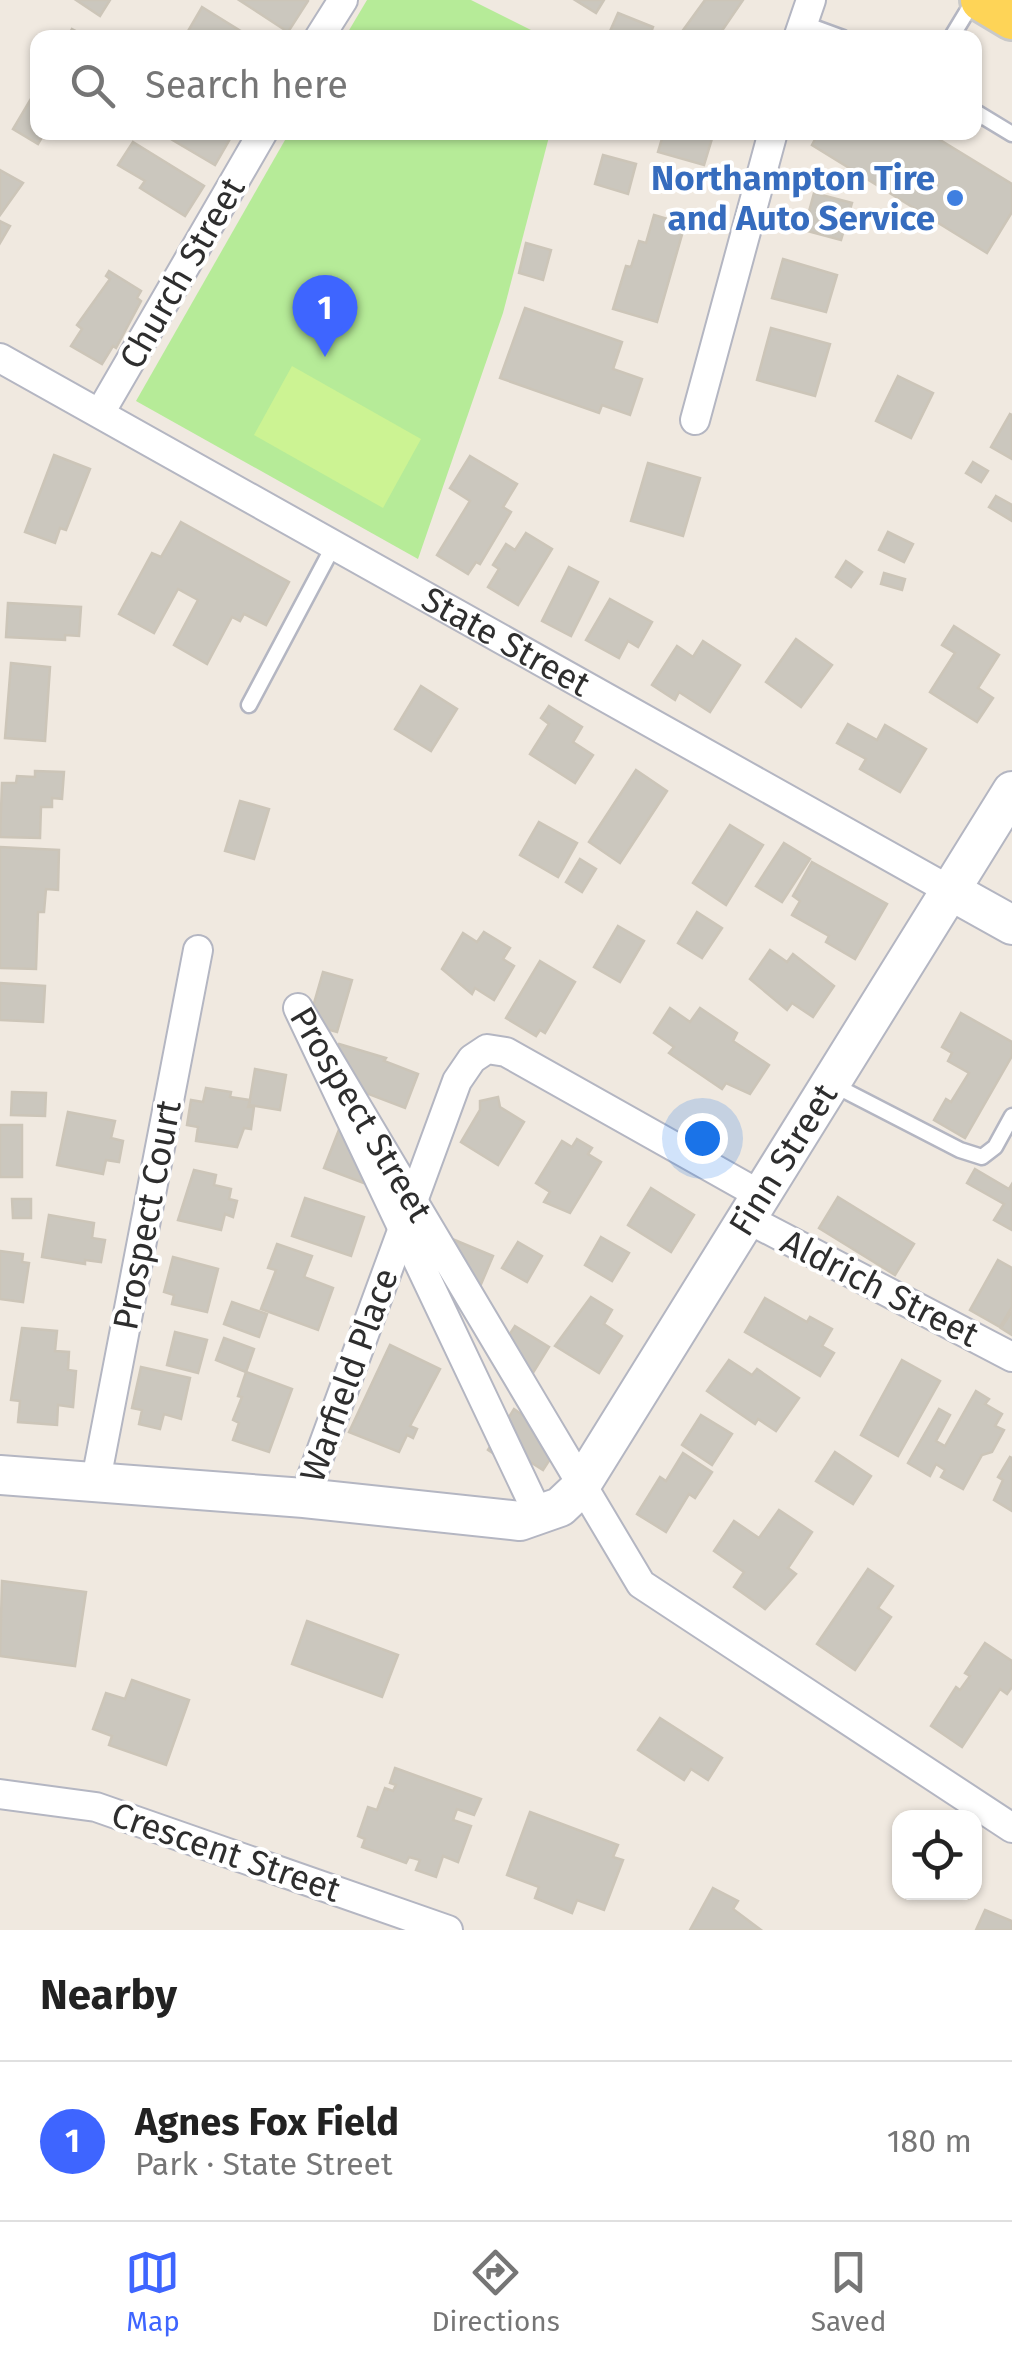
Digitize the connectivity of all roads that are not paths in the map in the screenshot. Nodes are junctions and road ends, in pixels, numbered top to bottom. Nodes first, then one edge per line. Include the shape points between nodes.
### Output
1 (343, 0) edge
2 (974, 0) edge
3 (982, 0) edge
4 (1012, 18) edge
5 (323, 30) edge
6 (956, 30) edge
7 (982, 116) edge
8 (1012, 134) edge
9 (258, 140) edge
10 (770, 140) edge
11 (0, 358) edge
12 (100, 413) junction
13 (695, 420) dead end
14 (334, 546) junction
15 (249, 705) dead end
16 (1012, 790) edge
17 (951, 891) junction
18 (1012, 925) edge
19 (198, 950) dead end
20 (832, 1084) junction
21 (1012, 1116) edge
22 (755, 1208) junction
23 (1012, 1357) edge
24 (0, 1475) edge
25 (96, 1480) junction
26 (304, 1498) junction
27 (540, 1518) junction
28 (0, 1794) edge
29 (1012, 1828) edge
30 (448, 1930) edge

1 - 5 street
2 - 6 lane
3 - 4 main road
7 - 8 lane
9 - 12 street, Church Street
10 - 13 street
11 - 12 street, State Street
12 - 14 street, State Street
14 - 15 lane
14 - 17 street, State Street
16 - 17 main road, Finn Street
17 - 18 main road, State Street
17 - 20 main road, Finn Street
19 - 25 street, Prospect Court
20 - 21 lane via 982,1157
20 - 22 main road, Finn Street
22 - 23 street, Aldrich Street
22 - 26 street, Warfield Place via 506,1052 487,1049 457,1080
22 - 27 main road, Finn Street via 578,1490
24 - 25 main road
25 - 26 main road
26 - 27 main road via 492,1520
27 - 29 street, Prospect Street via 298,1008 640,1584
28 - 30 street, Crescent Street via 96,1807

